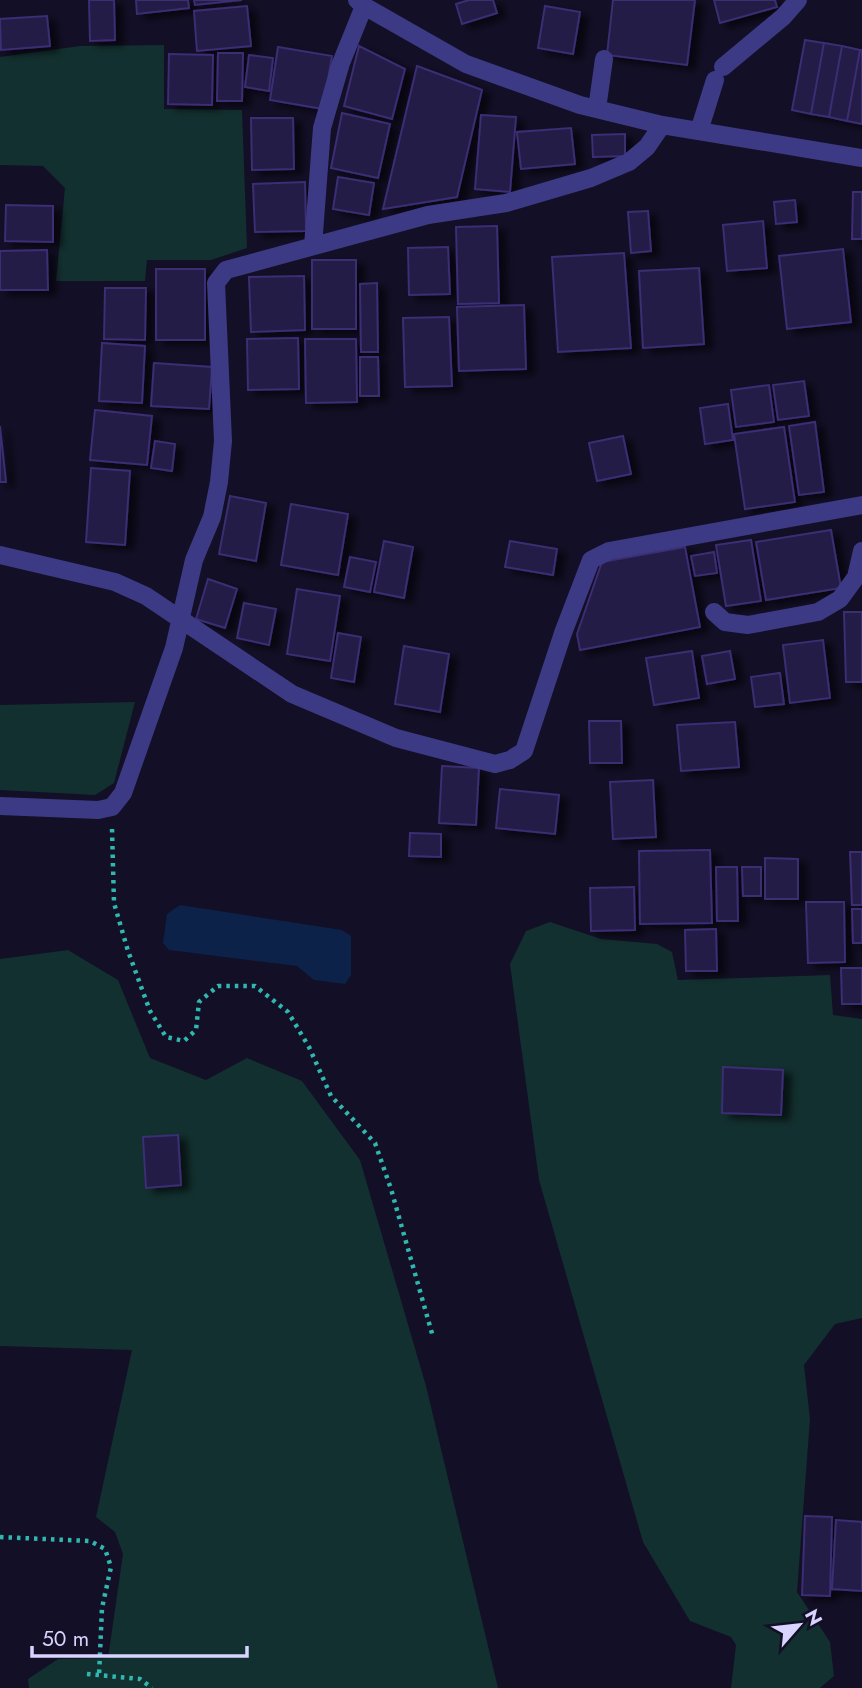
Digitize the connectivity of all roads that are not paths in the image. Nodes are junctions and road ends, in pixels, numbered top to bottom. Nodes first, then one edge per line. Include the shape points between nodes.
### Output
1 (798, 0) edge
2 (360, 3) edge
3 (604, 59) dead end
4 (597, 109) junction
5 (662, 125) junction
6 (699, 131) junction
7 (862, 158) edge
8 (313, 246) junction
9 (862, 505) edge
10 (862, 551) edge
11 (0, 555) edge
12 (714, 612) dead end
13 (180, 620) junction
14 (0, 806) edge

1 - 6 street via 719,73
2 - 4 street via 466,64
2 - 8 street via 322,128
3 - 4 street
4 - 5 street
5 - 6 street
5 - 8 street via 629,162 592,178 506,203 428,215
6 - 7 street
8 - 13 street via 226,270 216,283 223,441 219,482
9 - 13 street via 609,551 591,560 524,751 495,764 396,738 292,694
10 - 12 street via 856,577 840,599 818,612 748,625 725,622
11 - 13 street via 115,582 146,596
13 - 14 street via 123,793 112,807

